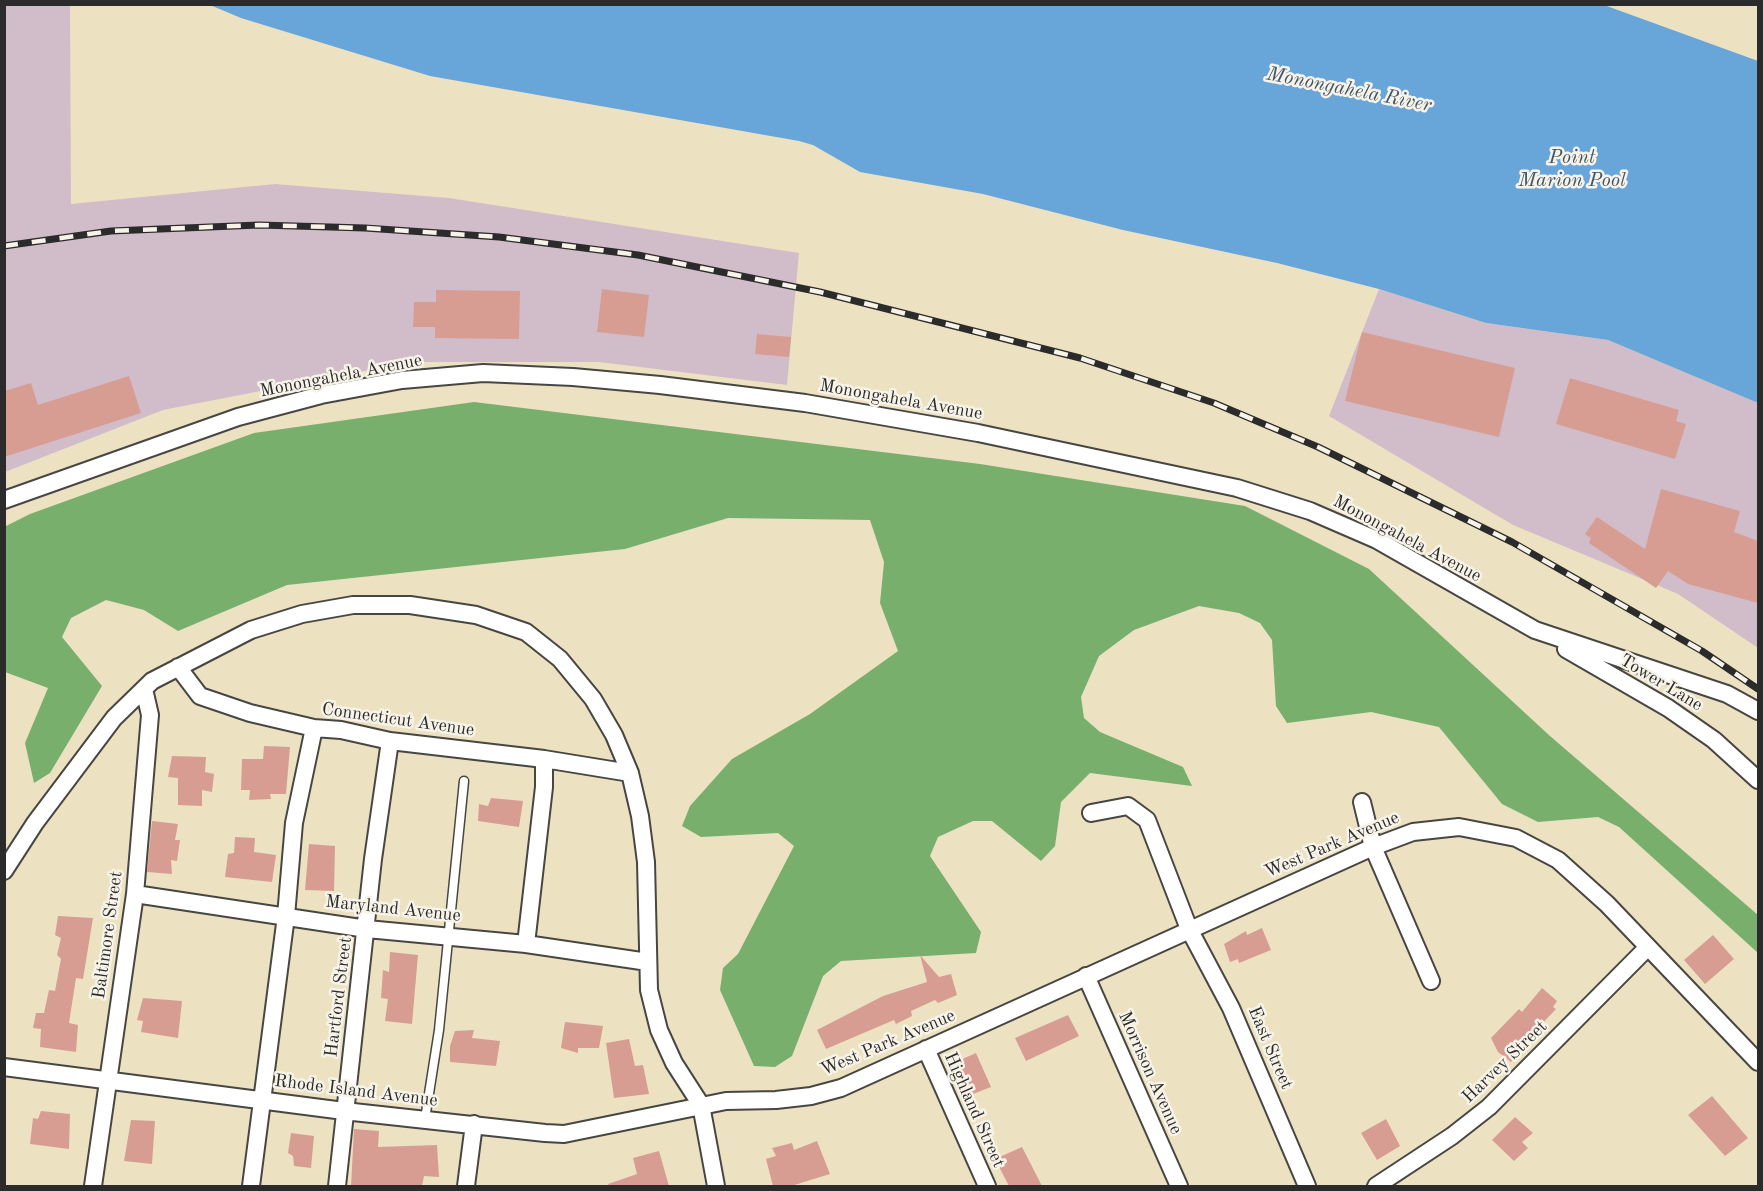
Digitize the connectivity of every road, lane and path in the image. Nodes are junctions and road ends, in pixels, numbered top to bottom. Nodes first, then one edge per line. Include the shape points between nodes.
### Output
1 (4, 500) edge
2 (1534, 630) junction
3 (177, 667) junction
4 (144, 689) junction
5 (1758, 711) edge
6 (314, 728) junction
7 (390, 741) junction
8 (544, 759) junction
9 (630, 773) junction
10 (1758, 780) edge
11 (464, 781) dead end
12 (1362, 802) dead end
13 (1091, 813) dead end
14 (1373, 847) junction
15 (4, 871) edge
16 (135, 894) junction
17 (286, 916) junction
18 (367, 929) junction
19 (1190, 929) junction
20 (447, 935) junction
21 (526, 944) junction
22 (1647, 948) junction
23 (648, 962) junction
24 (1086, 976) junction
25 (1431, 981) dead end
26 (926, 1049) junction
27 (1758, 1062) edge
28 (4, 1067) edge
29 (106, 1081) junction
30 (262, 1100) junction
31 (701, 1105) junction
32 (345, 1111) junction
33 (425, 1119) junction
34 (474, 1124) junction
35 (93, 1186) edge
36 (251, 1186) edge
37 (337, 1186) edge
38 (465, 1186) edge
39 (716, 1186) edge
40 (987, 1186) edge
41 (1179, 1186) edge
42 (1307, 1186) edge
43 (1376, 1186) edge

1 - 2 street, Monongahela Avenue via 238,417 321,395 402,380 483,373 584,378 805,403 978,433 1237,488 1310,511 1377,540
2 - 5 street, Monongahela Avenue via 1727,694
2 - 10 street, Tower Lane via 1668,708 1714,740
3 - 4 street
3 - 6 street, Connecticut Avenue via 200,696
3 - 9 street via 251,630 302,614 353,605 410,605 476,615 526,632 560,658 593,699
4 - 15 street via 114,718
4 - 16 street, Baltimore Street via 150,716
6 - 7 street, Connecticut Avenue
6 - 17 street via 294,823
7 - 8 street, Connecticut Avenue
7 - 18 street, Hartford Street
8 - 9 street, Connecticut Avenue
8 - 21 street
9 - 23 street via 646,862
11 - 20 lane
12 - 14 street
13 - 19 street, East Street via 1128,806 1148,820
14 - 19 street, West Park Avenue
14 - 22 street, West Park Avenue via 1413,832 1458,827 1516,838 1557,861 1607,904
14 - 25 street
16 - 17 street, Maryland Avenue
16 - 29 street, Baltimore Street
17 - 18 street, Maryland Avenue
17 - 30 street
18 - 20 street, Maryland Avenue
18 - 32 street, Hartford Street
19 - 24 street, West Park Avenue
19 - 42 street, East Street via 1231,1008
20 - 21 street, Maryland Avenue
20 - 33 lane via 439,1030
21 - 23 street, Maryland Avenue
22 - 27 street, West Park Avenue
22 - 43 street, Harvey Street via 1489,1107
23 - 31 street via 659,1030 674,1063
24 - 26 street, West Park Avenue
24 - 41 street, Morrison Avenue
26 - 31 street, West Park Avenue via 841,1088 811,1096
26 - 40 street, Highland Street
28 - 29 street, Rhode Island Avenue
29 - 30 street, Rhode Island Avenue
29 - 35 street, Baltimore Street
30 - 32 street, Rhode Island Avenue
30 - 36 street
31 - 34 street, Rhode Island Avenue via 564,1134
31 - 39 street
32 - 33 street, Rhode Island Avenue
32 - 37 street, Hartford Street
33 - 34 street, Rhode Island Avenue
34 - 38 street

